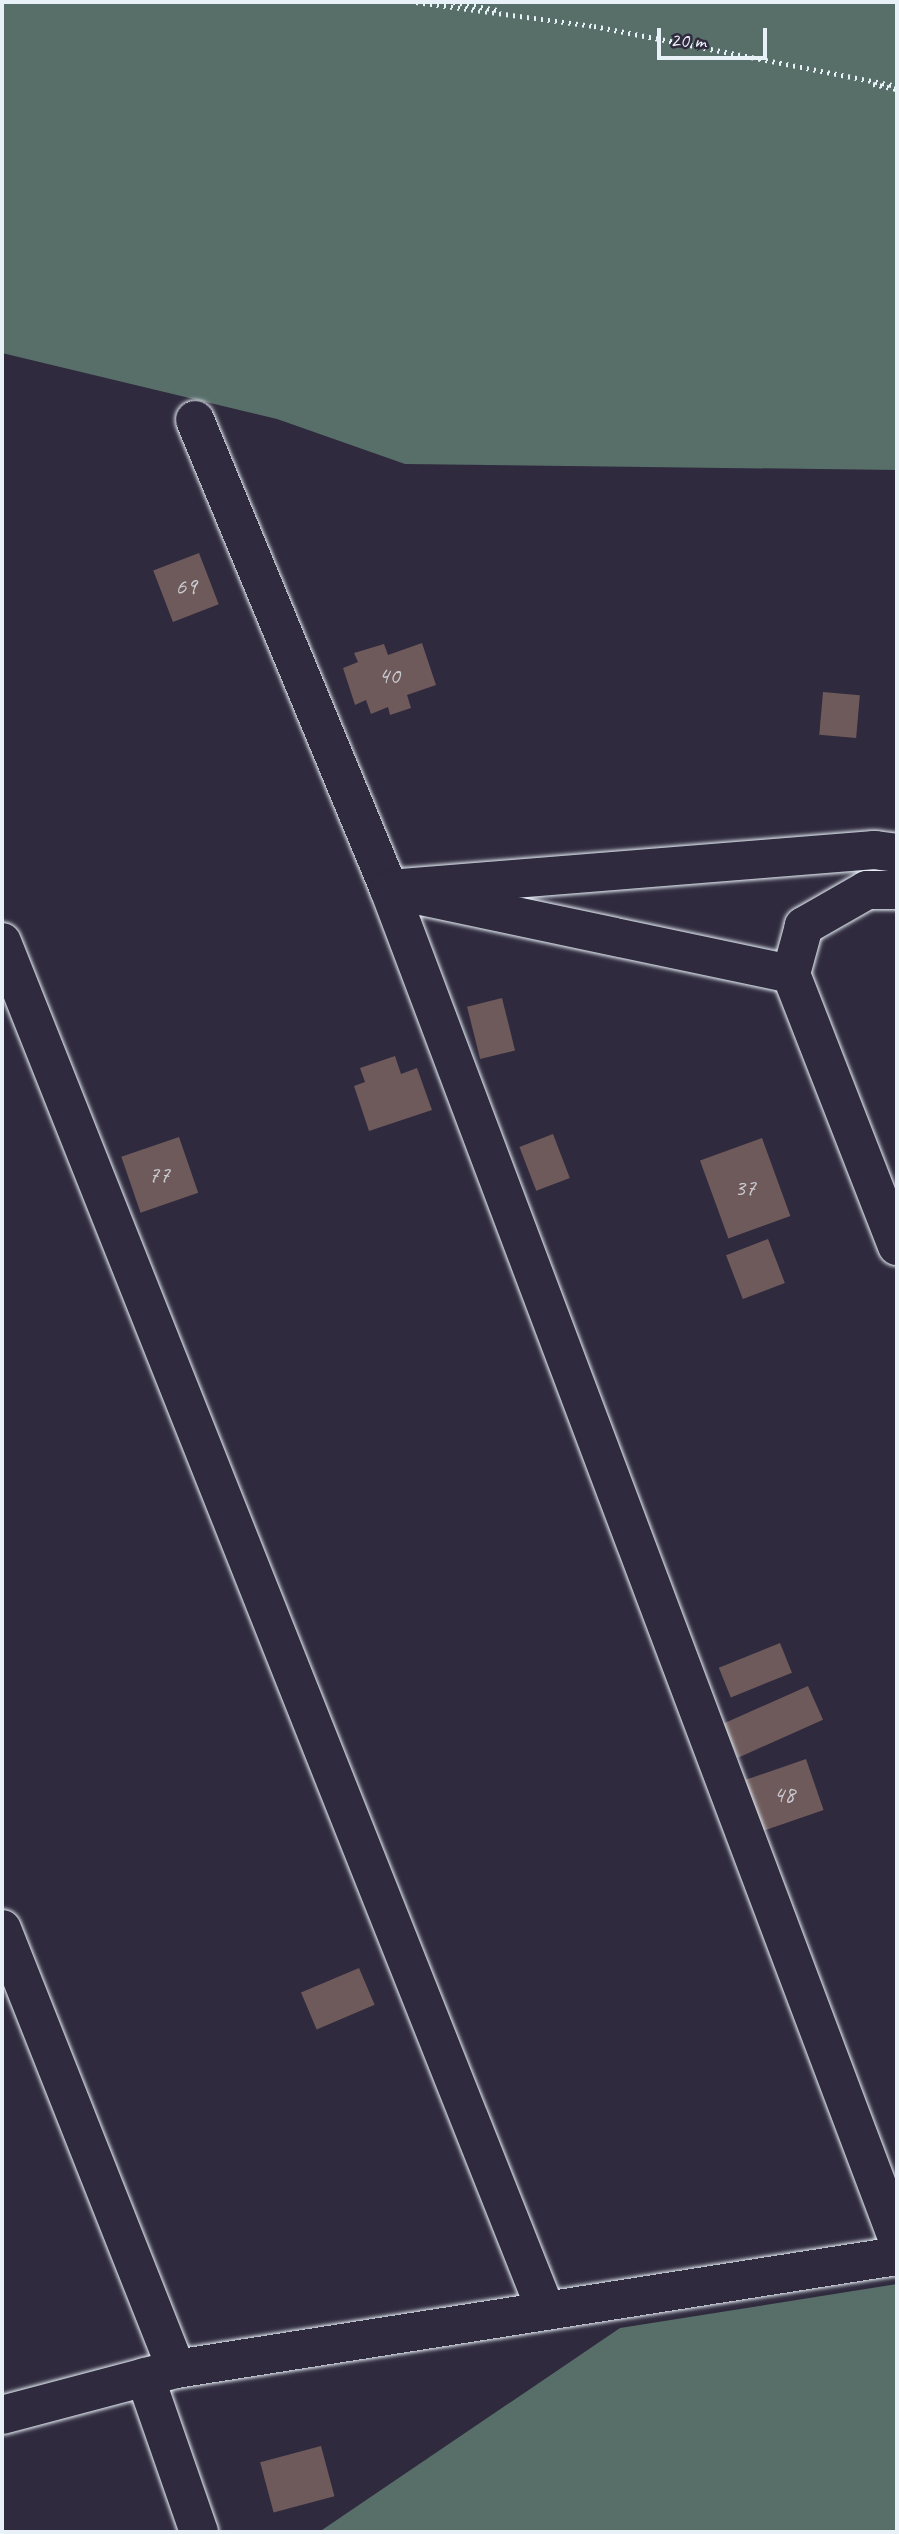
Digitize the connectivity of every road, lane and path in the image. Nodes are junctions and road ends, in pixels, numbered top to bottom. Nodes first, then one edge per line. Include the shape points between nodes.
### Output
1 (416, 2) edge
2 (453, 2) edge
3 (897, 87) edge
4 (195, 420) dead end
5 (897, 853) edge
6 (389, 889) junction
7 (897, 890) edge
8 (2, 942) edge
9 (790, 974) junction
10 (897, 1246) edge
11 (2, 1929) edge
12 (897, 2238) edge
13 (897, 2256) edge
14 (546, 2311) junction
15 (160, 2373) junction
16 (2, 2415) edge
17 (199, 2532) edge

1 - 3 path via 594,26
2 - 3 path
4 - 6 street
5 - 6 street via 874,850
6 - 9 street
6 - 12 street
7 - 9 street via 867,890 804,926
8 - 14 street
9 - 10 street
11 - 15 street
13 - 14 street
14 - 15 street
15 - 16 street
15 - 17 street

